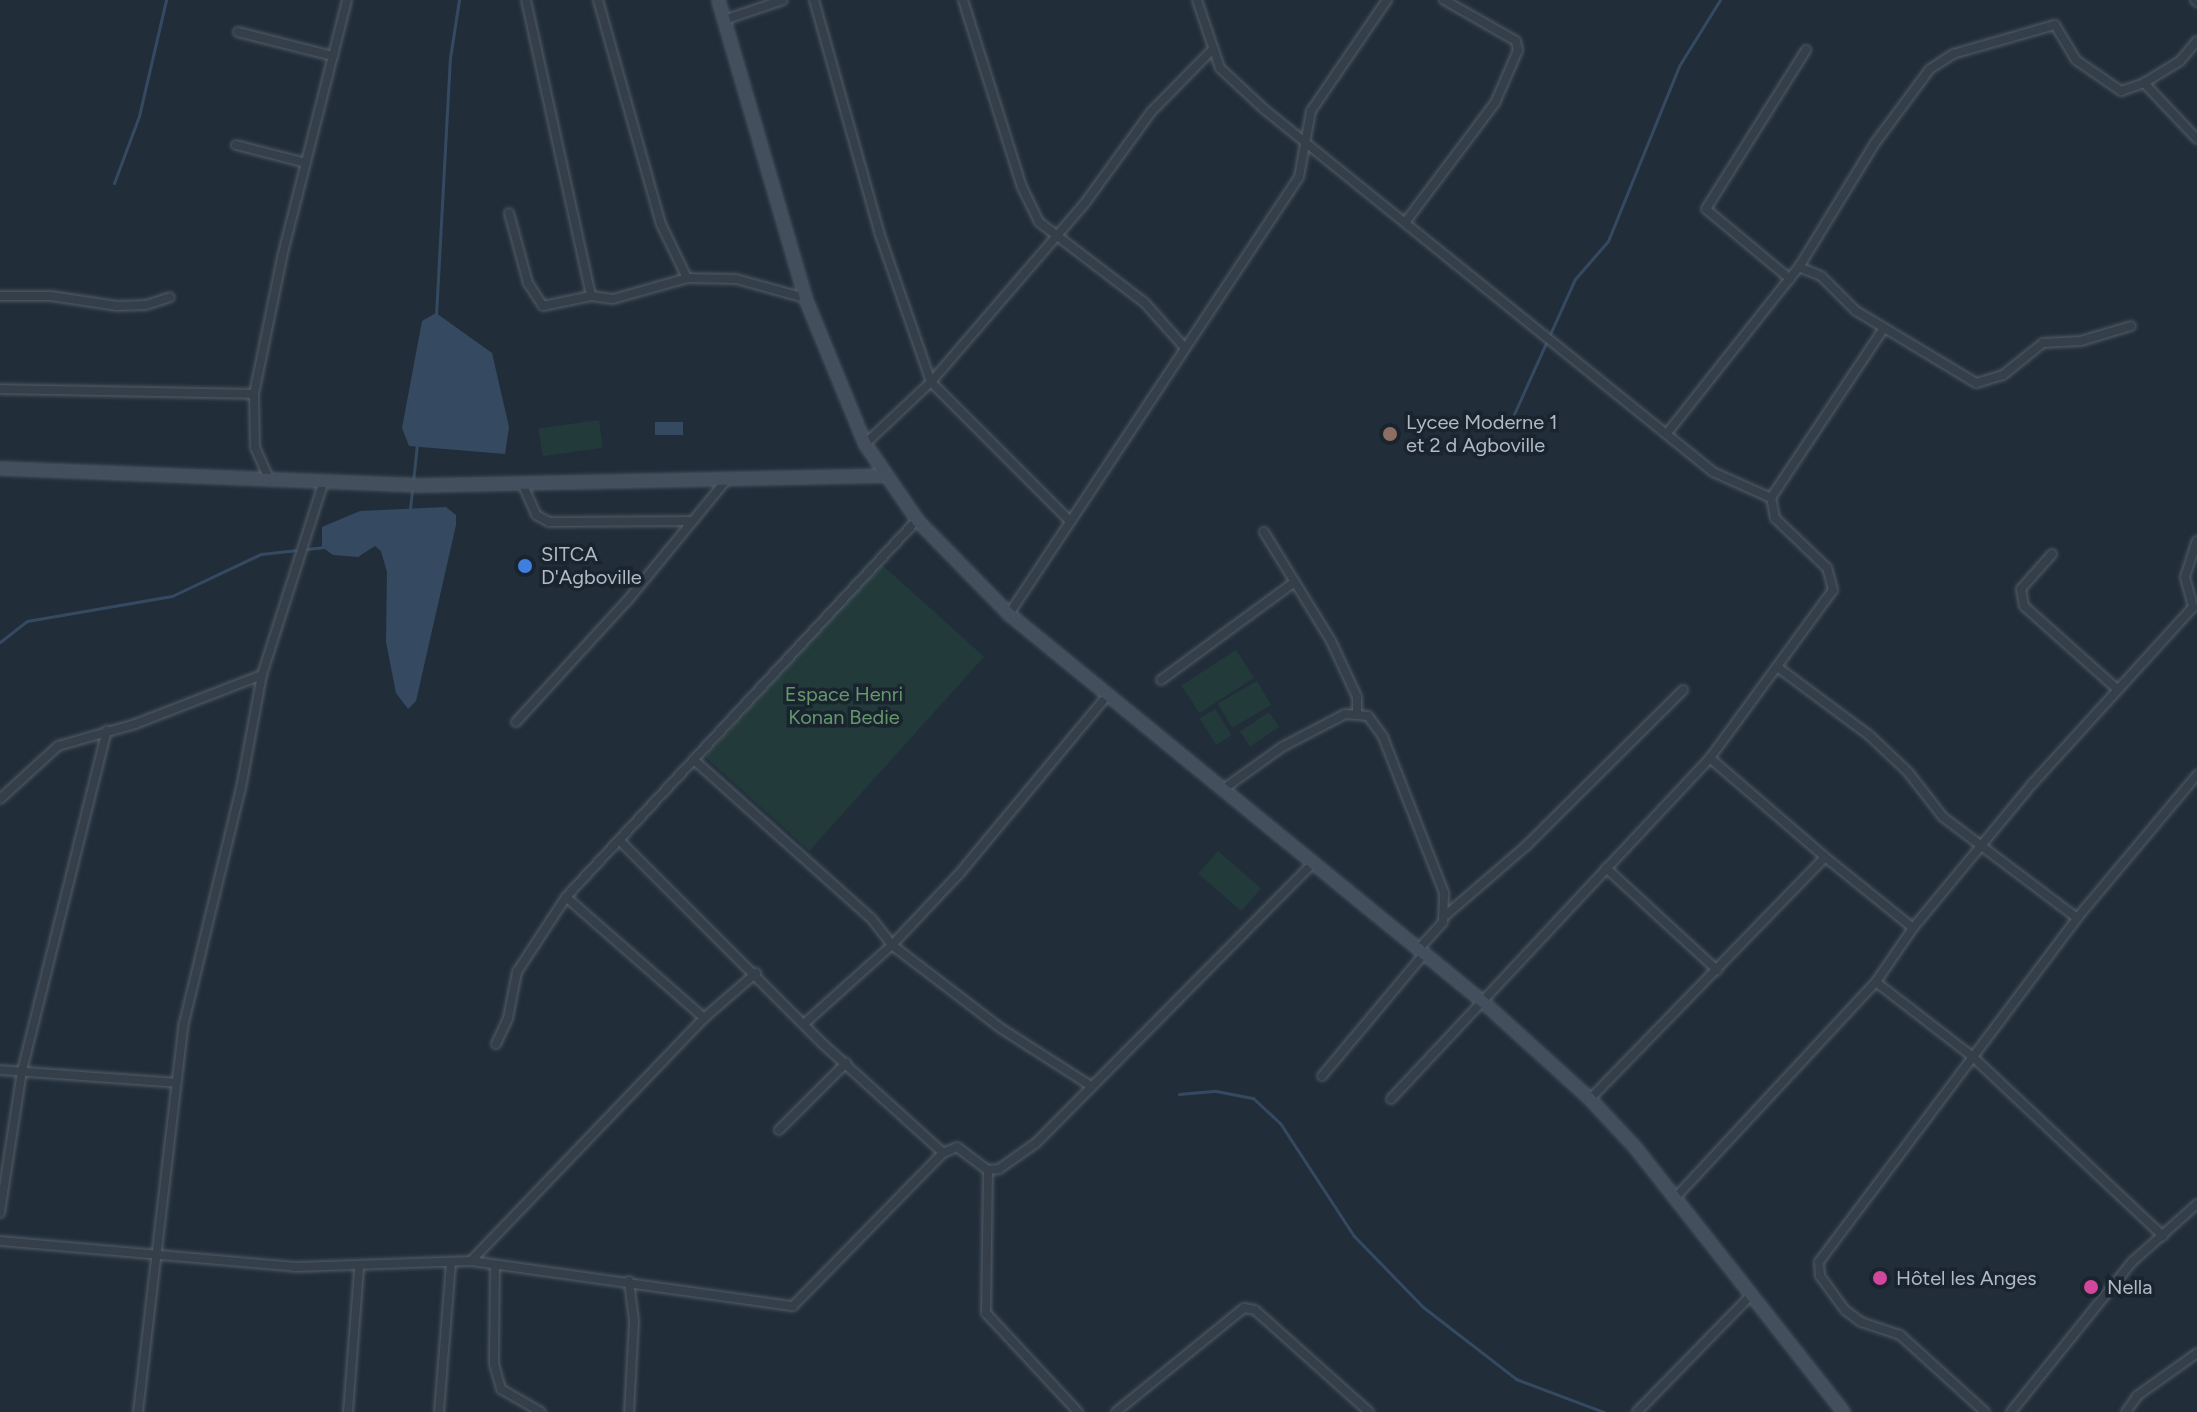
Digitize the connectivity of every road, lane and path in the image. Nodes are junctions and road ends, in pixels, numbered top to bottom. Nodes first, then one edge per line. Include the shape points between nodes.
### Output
1 (347, 0) edge
2 (526, 0) edge
3 (598, 0) edge
4 (718, 0) edge
5 (783, 0) edge
6 (814, 0) edge
7 (963, 0) edge
8 (1197, 0) edge
9 (1387, 0) edge
10 (1444, 0) edge
11 (724, 20) junction
12 (238, 32) dead end
13 (2197, 41) edge
14 (1212, 50) junction
15 (1806, 50) dead end
16 (333, 56) junction
17 (2144, 83) junction
18 (1305, 138) junction
19 (2197, 139) edge
20 (236, 145) dead end
21 (306, 163) junction
22 (509, 213) dead end
23 (1407, 220) junction
24 (1056, 234) junction
25 (1799, 267) junction
26 (687, 278) junction
27 (1790, 279) junction
28 (0, 296) edge
29 (591, 296) junction
30 (170, 297) dead end
31 (805, 298) junction
32 (2131, 326) dead end
33 (1884, 328) junction
34 (1184, 347) junction
35 (931, 382) junction
36 (0, 389) edge
37 (254, 394) junction
38 (1668, 432) junction
39 (865, 444) junction
40 (0, 468) edge
41 (883, 475) junction
42 (729, 477) junction
43 (270, 483) junction
44 (522, 483) junction
45 (323, 484) junction
46 (1771, 498) junction
47 (917, 520) junction
48 (691, 521) junction
49 (1070, 521) junction
50 (1264, 532) dead end
51 (2197, 541) edge
52 (2052, 554) dead end
53 (1293, 583) junction
54 (2195, 608) edge
55 (1009, 614) junction
56 (1780, 669) junction
57 (262, 675) junction
58 (1161, 680) dead end
59 (2115, 687) junction
60 (1683, 690) dead end
61 (1106, 697) junction
62 (1357, 712) junction
63 (516, 722) dead end
64 (107, 730) junction
65 (1710, 758) junction
66 (694, 760) junction
67 (2197, 775) edge
68 (1222, 790) junction
69 (0, 799) edge
70 (619, 840) junction
71 (1982, 848) junction
72 (1825, 857) junction
73 (1312, 864) junction
74 (1606, 868) junction
75 (566, 897) junction
76 (1446, 915) junction
77 (2077, 918) junction
78 (1913, 928) junction
79 (892, 945) junction
80 (1421, 952) junction
81 (1717, 970) junction
82 (756, 973) junction
83 (1876, 982) junction
84 (1481, 1000) junction
85 (704, 1018) junction
86 (805, 1023) junction
87 (496, 1044) dead end
88 (1973, 1057) junction
89 (846, 1063) junction
90 (0, 1070) edge
91 (22, 1071) junction
92 (1322, 1076) dead end
93 (175, 1083) junction
94 (1091, 1086) junction
95 (1391, 1099) dead end
96 (1590, 1099) junction
97 (779, 1130) dead end
98 (943, 1153) junction
99 (988, 1170) junction
100 (1675, 1198) junction
101 (2197, 1204) edge
102 (0, 1213) edge
103 (2163, 1236) junction
104 (0, 1241) edge
105 (160, 1255) junction
106 (471, 1261) junction
107 (451, 1263) junction
108 (495, 1265) junction
109 (359, 1268) junction
110 (629, 1281) junction
111 (1751, 1295) junction
112 (2197, 1353) edge
113 (138, 1412) edge
114 (348, 1412) edge
115 (439, 1412) edge
116 (541, 1412) edge
117 (629, 1412) edge
118 (1078, 1412) edge
119 (1116, 1412) edge
120 (1369, 1412) edge
121 (1637, 1412) edge
122 (1843, 1412) edge
123 (1985, 1412) edge
124 (2011, 1412) edge
125 (2126, 1412) edge

1 - 16 street
2 - 29 street
3 - 26 street via 661,224
4 - 11 main road
5 - 11 street
6 - 35 street via 879,232
7 - 24 street via 1022,187 1039,222
8 - 14 street
9 - 18 street via 1311,111
10 - 23 street via 1516,41 1518,50 1495,103
11 - 31 main road
12 - 16 street
13 - 17 street via 2180,61
14 - 18 street via 1220,68
14 - 24 street via 1151,112
15 - 27 street via 1706,209
16 - 21 street
17 - 19 street
17 - 25 street via 2125,91 2107,85 2070,54 2053,24 1941,59 1875,143
18 - 23 street
18 - 34 street via 1299,177
20 - 21 street
21 - 37 street
22 - 29 street via 528,283 543,306
23 - 38 street
24 - 34 street via 1145,303
24 - 35 street
25 - 27 street
25 - 33 street via 1821,276 1849,306
26 - 29 street via 613,299
26 - 31 street via 736,279
27 - 38 street
28 - 30 street via 51,296 117,306
31 - 39 main road
32 - 33 street via 2081,341 2043,343 2003,375 1976,383
33 - 46 street
34 - 49 street
35 - 39 street
35 - 49 street
36 - 37 street
37 - 43 street via 255,447
38 - 46 street via 1713,472
39 - 41 main road
40 - 43 main road
41 - 42 main road
41 - 47 main road
42 - 44 main road
42 - 48 street
43 - 45 main road
44 - 45 main road
44 - 48 street via 536,515 549,522
45 - 57 street
46 - 56 street via 1775,518 1827,568 1834,585
47 - 55 main road
47 - 66 street
48 - 63 street via 627,601
49 - 55 street
50 - 53 street
51 - 54 street via 2185,577
52 - 59 street via 2021,589 2024,606
53 - 58 street
53 - 62 street via 1331,641 1357,697
54 - 59 street
55 - 61 main road
56 - 65 street
56 - 71 street via 1869,735 1908,772 1943,817
57 - 64 street
57 - 93 street
59 - 71 street
60 - 76 street via 1527,845
61 - 68 main road
61 - 79 street via 959,874
62 - 68 street via 1282,747
62 - 76 street via 1377,724 1383,737 1434,862
64 - 69 street via 58,746
64 - 91 street
65 - 72 street
65 - 74 street
66 - 70 street
66 - 79 street via 871,918
67 - 77 street
68 - 73 main road
70 - 75 street
70 - 82 street
71 - 77 street
71 - 78 street
72 - 78 street
72 - 81 street
73 - 80 main road
73 - 94 street
74 - 81 street
74 - 84 street
75 - 85 street
75 - 87 street via 517,972 508,1018
76 - 80 street
77 - 88 street
78 - 83 street
79 - 86 street
79 - 94 street via 1002,1029
80 - 84 main road
80 - 92 street
81 - 96 street
82 - 85 street
82 - 86 street
83 - 88 street
83 - 100 street
84 - 95 street
84 - 96 main road
85 - 106 street
86 - 89 street
88 - 103 street
88 - 123 street via 1828,1249 1819,1269 1845,1310 1861,1322 1900,1335
89 - 97 street
89 - 98 street
90 - 91 street
91 - 93 street
91 - 102 street
93 - 105 street
94 - 99 street via 1018,1158
96 - 100 main road
98 - 99 street via 957,1147
98 - 110 street via 793,1306
99 - 118 street via 986,1313
100 - 111 main road
101 - 103 street
103 - 124 street via 2132,1262
104 - 105 street
105 - 109 street
105 - 113 street
106 - 107 street
106 - 108 street
107 - 109 street
107 - 115 street
108 - 110 street
108 - 116 street via 494,1364 501,1389
109 - 114 street
110 - 117 street via 634,1321
111 - 121 street
111 - 122 main road
112 - 125 street via 2137,1396
119 - 120 street via 1244,1308 1255,1310

